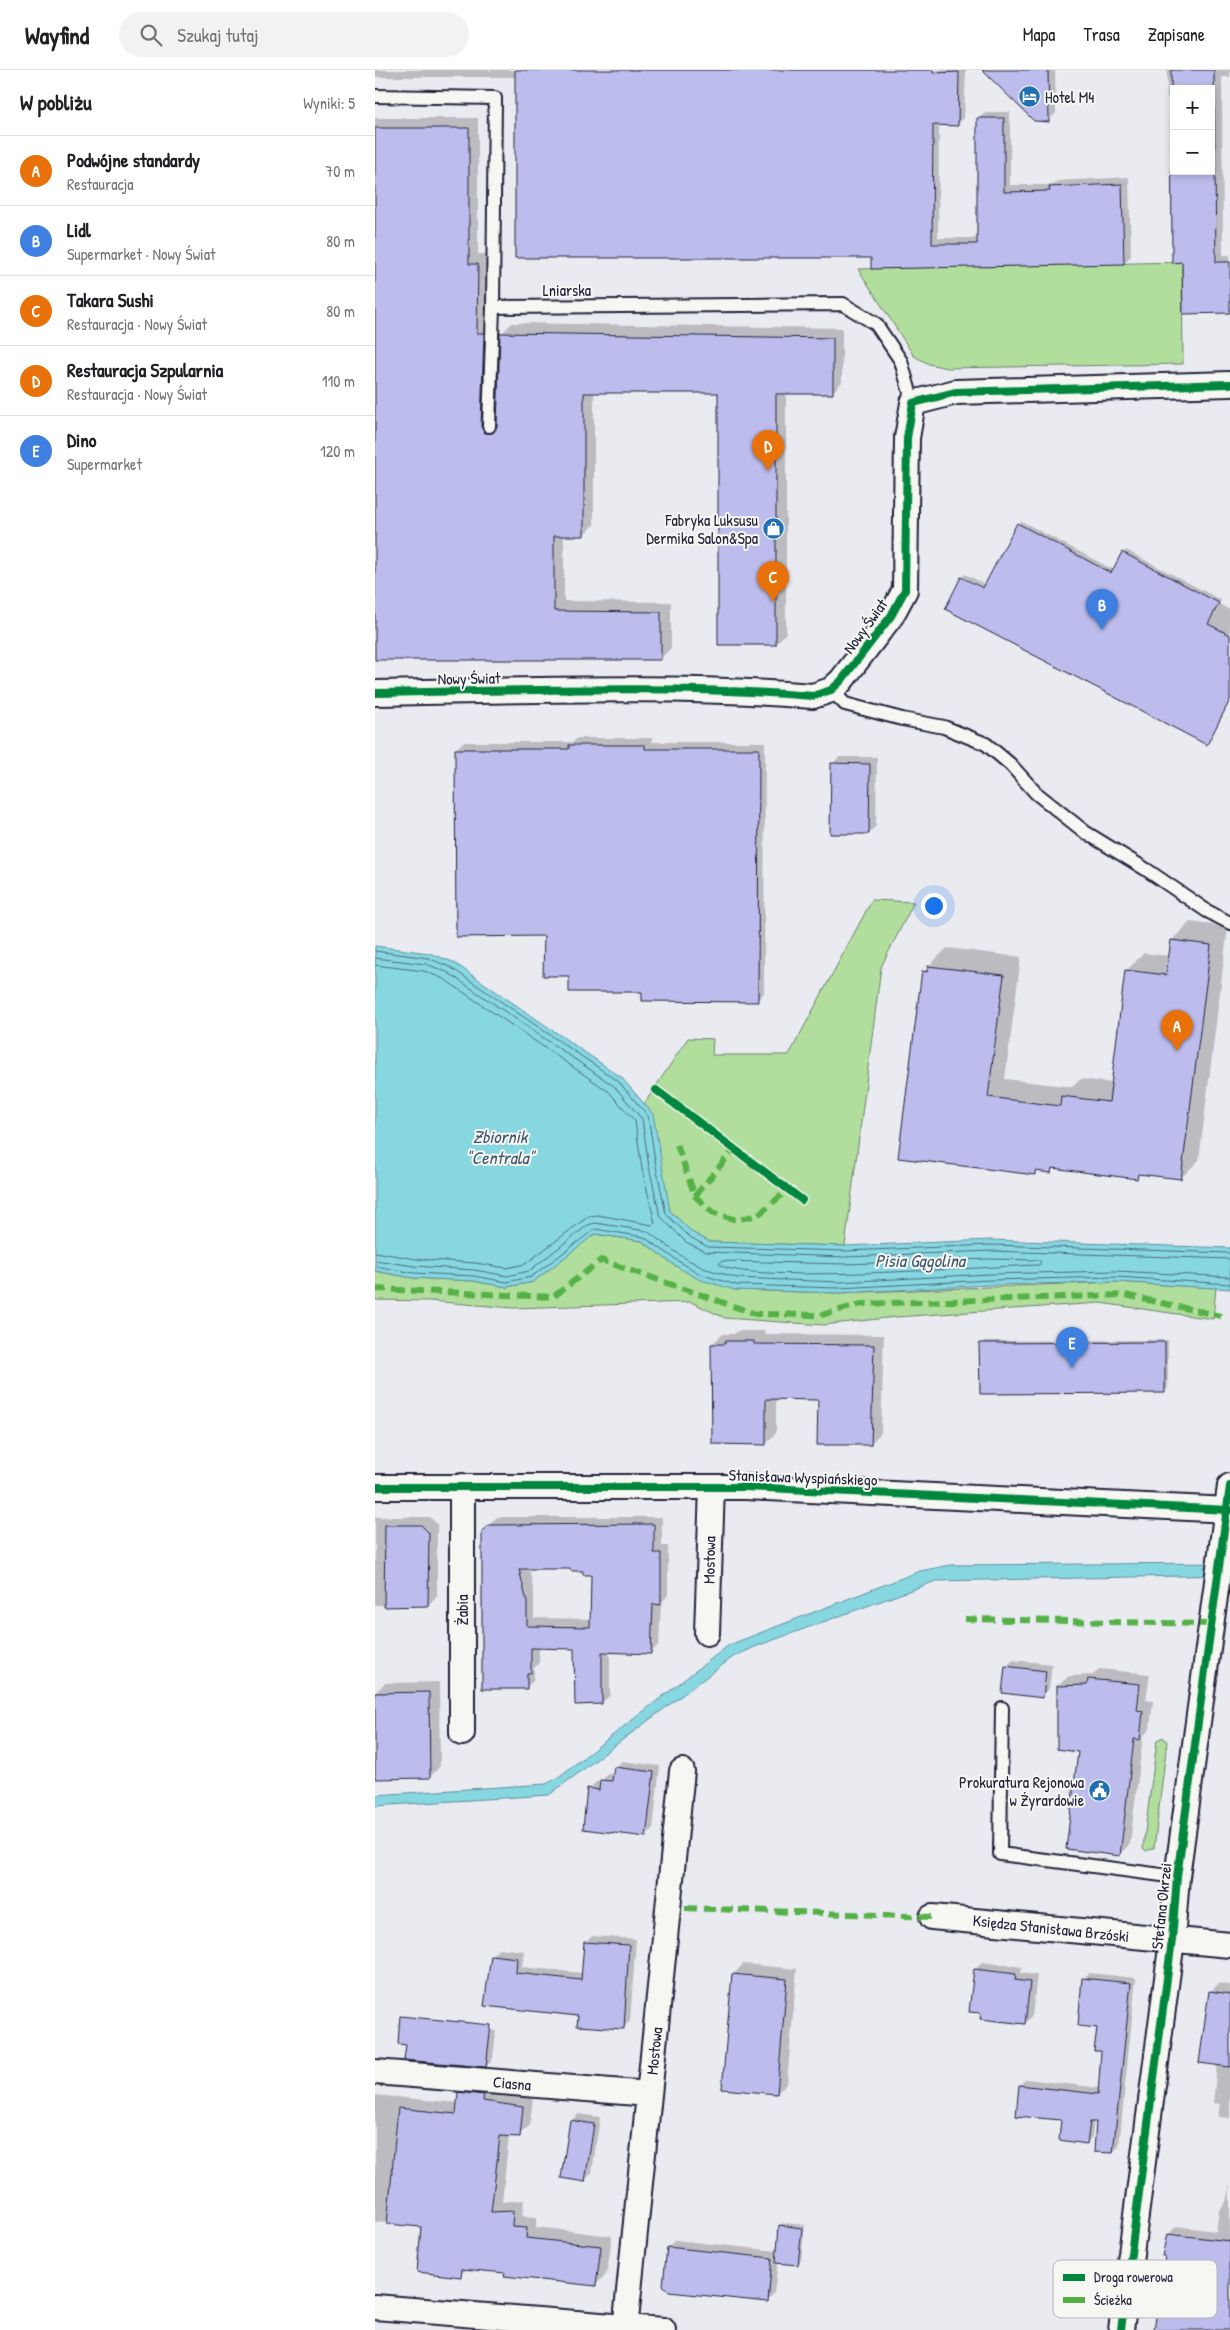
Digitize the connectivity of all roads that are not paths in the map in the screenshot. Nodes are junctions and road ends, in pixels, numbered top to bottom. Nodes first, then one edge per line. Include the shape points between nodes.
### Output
1 (375, 96) edge
2 (493, 307) junction
3 (1230, 384) edge
4 (913, 402) junction
5 (489, 426) dead end
6 (831, 690) junction
7 (375, 693) edge
8 (1230, 923) edge
9 (462, 1486) junction
10 (1230, 1486) edge
11 (375, 1487) edge
12 (712, 1487) junction
13 (1228, 1510) edge
14 (707, 1633) dead end
15 (1002, 1708) dead end
16 (462, 1733) dead end
17 (682, 1772) dead end
18 (1177, 1877) junction
19 (932, 1917) dead end
20 (1172, 1940) junction
21 (1230, 1945) edge
22 (375, 2072) edge
23 (649, 2094) junction
24 (1130, 2260) edge
25 (375, 2307) edge
26 (625, 2328) edge
27 (663, 2330) edge

1 - 2 lane via 495,98
2 - 4 lane, Lniarska via 843,304 876,324 901,361
2 - 5 lane
3 - 4 street via 955,392
4 - 6 street, Nowy Świat via 907,438 905,590 891,616
6 - 7 street, Nowy Świat via 813,696 759,691
6 - 8 lane via 845,704 944,727 985,744 1010,764 1036,793 1085,832
9 - 11 street, Stanisława Wyspiańskiego
9 - 12 street, Stanisława Wyspiańskiego
9 - 16 street, Żabia
10 - 13 street, Stefana Okrzei
12 - 13 street, Stanisława Wyspiańskiego
12 - 14 street, Mostowa
13 - 18 street, Stefana Okrzei
15 - 18 lane via 1000,1854
17 - 23 street, Mostowa
18 - 20 street, Stefana Okrzei
19 - 20 street, Księdza Stanisława Brzóski
20 - 21 street, Księdza Stanisława Brzóski
20 - 24 street, Stefana Okrzei
22 - 23 street, Ciasna
23 - 26 street, Mostowa
25 - 26 street
26 - 27 street

